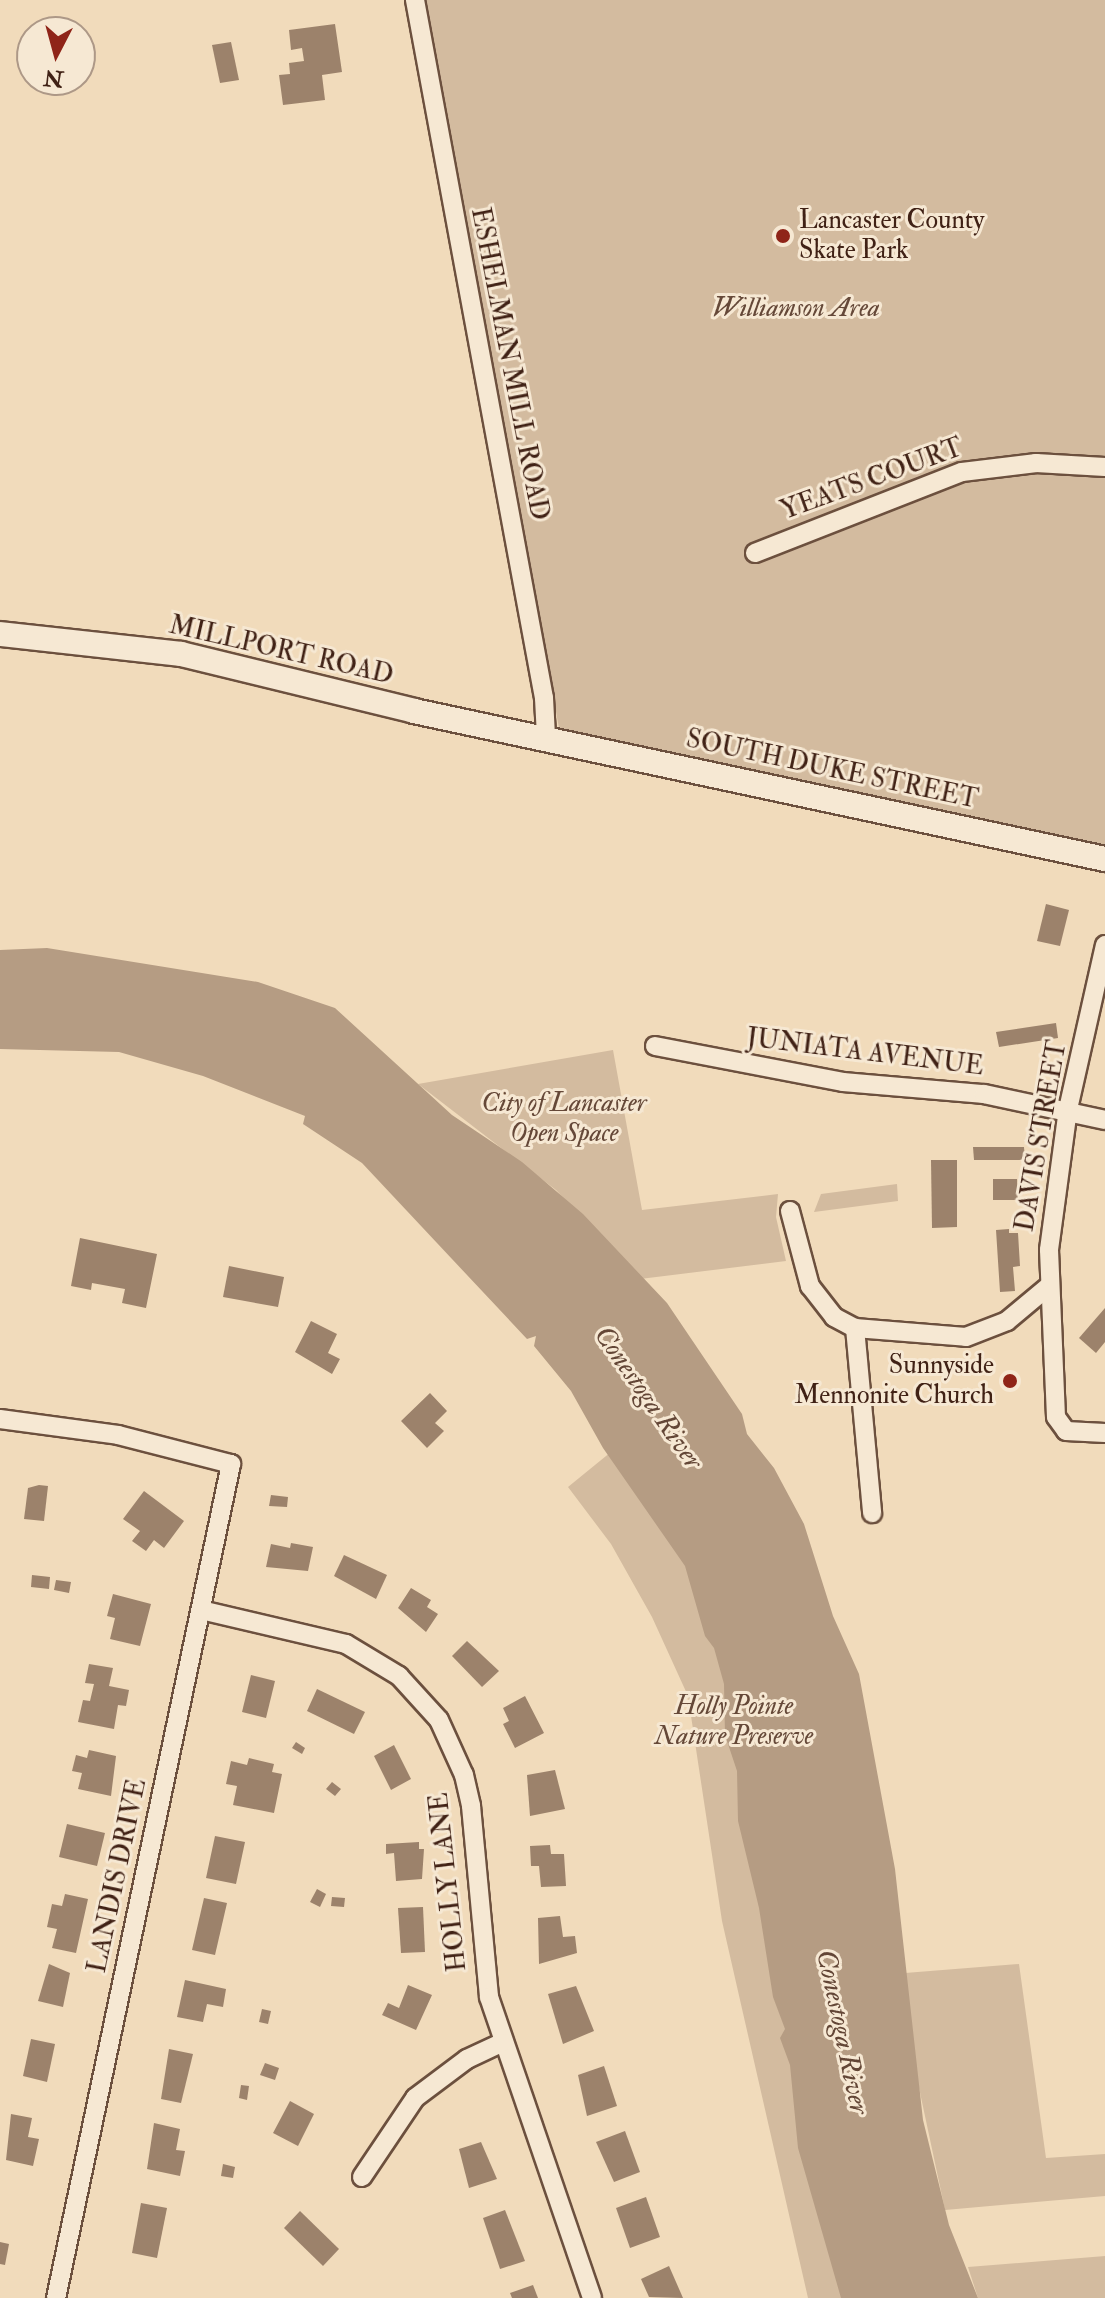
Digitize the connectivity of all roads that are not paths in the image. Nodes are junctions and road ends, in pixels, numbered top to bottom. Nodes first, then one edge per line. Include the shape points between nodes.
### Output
1 (415, 0) edge
2 (1105, 467) edge
3 (755, 553) dead end
4 (0, 634) edge
5 (546, 737) junction
6 (1105, 859) edge
7 (1105, 945) edge
8 (655, 1046) dead end
9 (1068, 1109) junction
10 (1105, 1120) edge
11 (790, 1211) dead end
12 (1050, 1285) junction
13 (855, 1328) junction
14 (0, 1419) edge
15 (1105, 1433) edge
16 (872, 1513) dead end
17 (201, 1610) junction
18 (502, 2043) junction
19 (362, 2177) dead end
20 (56, 2298) edge
21 (592, 2298) edge

1 - 5 street, ESHELMAN MILL ROAD via 544,698
2 - 3 street, YEATS COURT via 1036,463 962,472
4 - 5 main road, MILLPORT ROAD via 181,654 425,714
5 - 6 main road, SOUTH DUKE STREET
7 - 9 street, DAVIS STREET
8 - 9 street, JUNIATA AVENUE via 769,1071 984,1094
9 - 10 street, JUNIATA AVENUE
9 - 12 street, DAVIS STREET via 1052,1202
11 - 13 street via 810,1286 834,1317
12 - 13 street via 1007,1321 966,1337 901,1336
12 - 15 street, DAVIS STREET via 1056,1417 1066,1431
13 - 16 street
14 - 17 street, LANDIS DRIVE via 118,1435 231,1464
17 - 18 street, HOLLY LANE via 346,1644 399,1676 439,1720 467,1786 483,1973
17 - 20 street, LANDIS DRIVE
18 - 19 street via 467,2059 415,2098
18 - 21 street, HOLLY LANE

